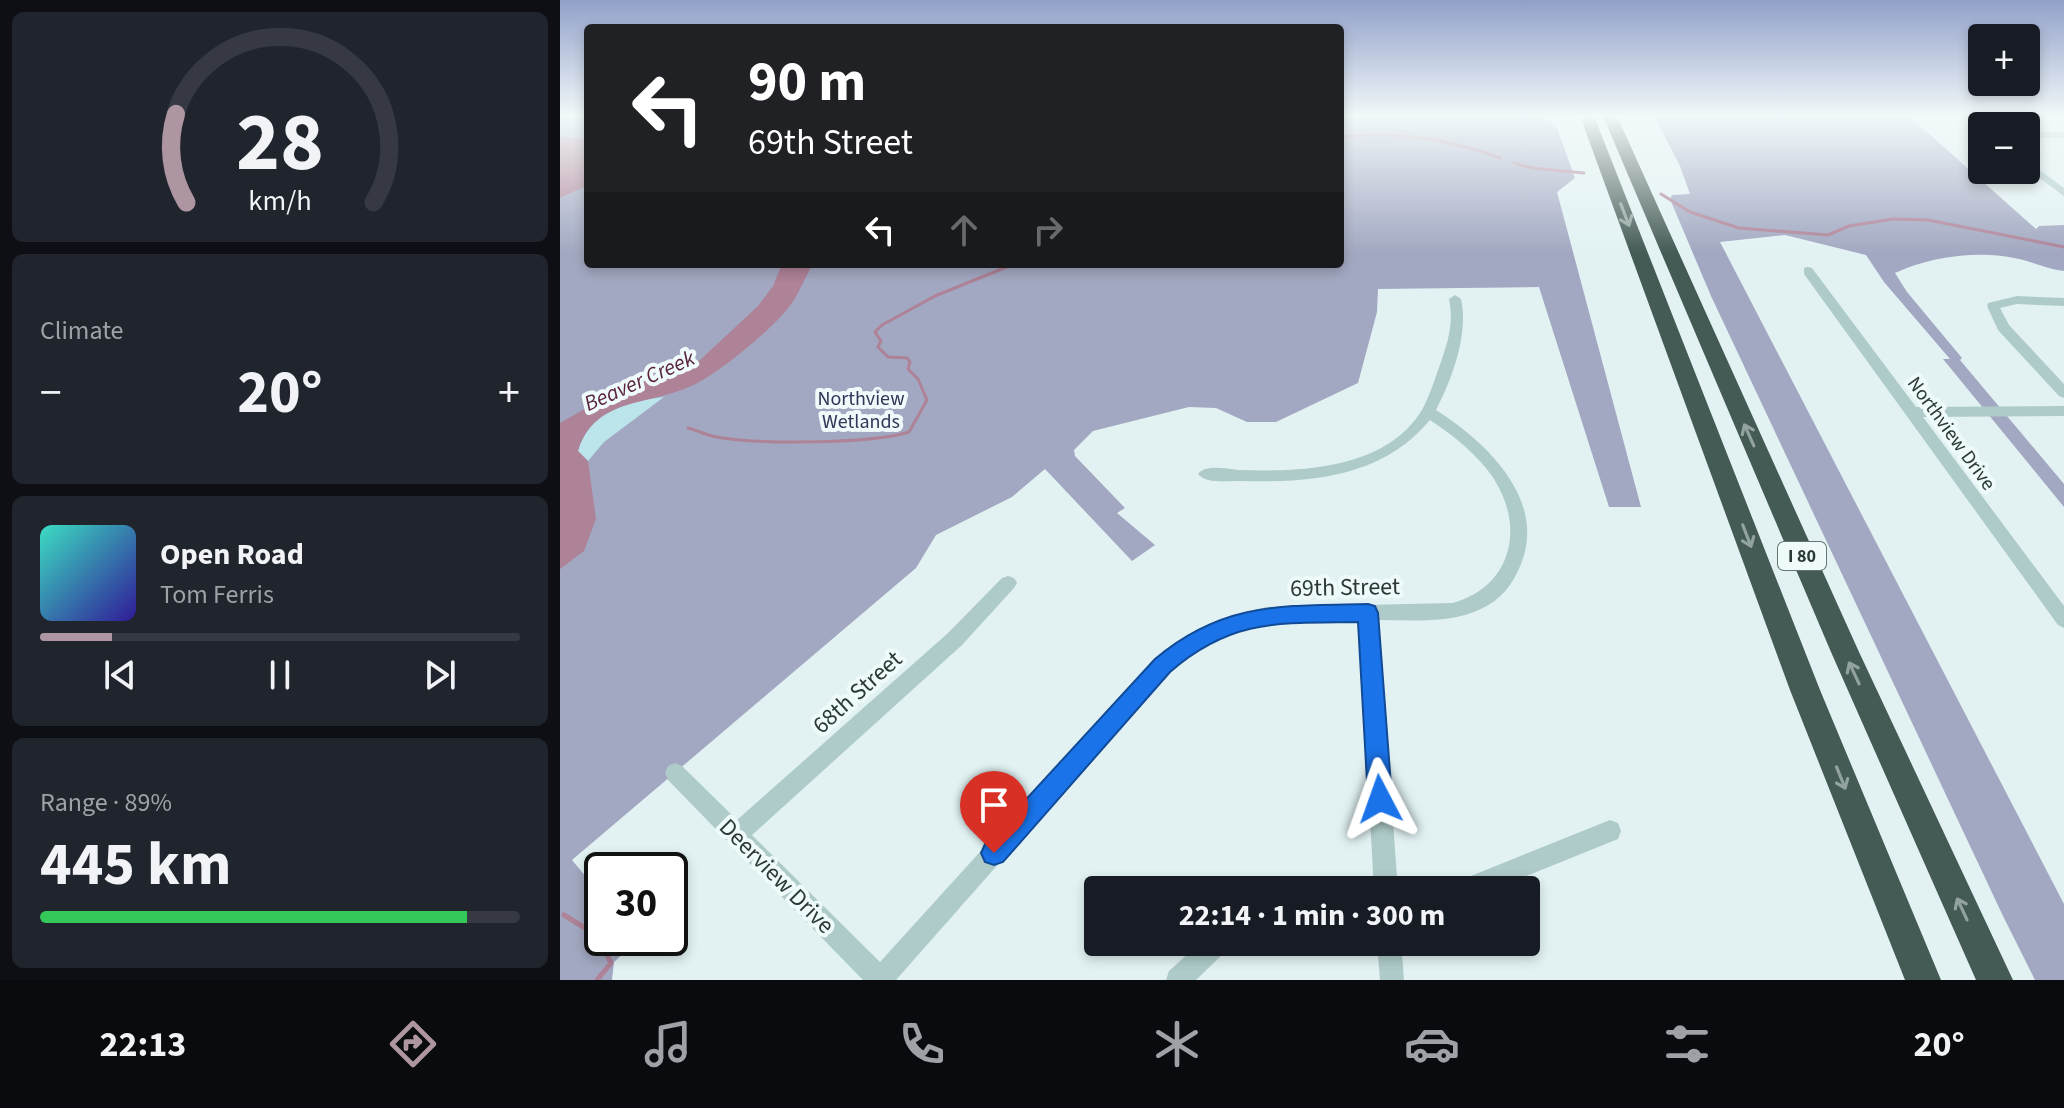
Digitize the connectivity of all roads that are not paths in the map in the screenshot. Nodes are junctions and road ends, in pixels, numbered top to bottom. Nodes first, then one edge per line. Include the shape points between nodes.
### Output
1 (1603, 162) edge
2 (1605, 162) edge
3 (1632, 162) edge
4 (2040, 174) edge
5 (1610, 176) junction
6 (2064, 193) edge
7 (1808, 271) dead end
8 (1455, 299) dead end
9 (2064, 302) edge
10 (2064, 393) edge
11 (2064, 411) edge
12 (1428, 412) junction
13 (1912, 412) junction
14 (1206, 474) dead end
15 (1008, 583) dead end
16 (1368, 613) junction
17 (2064, 620) edge
18 (675, 773) dead end
19 (1610, 831) dead end
20 (736, 835) junction
21 (1385, 876) edge
22 (1499, 876) edge
23 (1204, 956) edge
24 (1390, 956) edge
25 (880, 980) edge
26 (1178, 980) edge
27 (1392, 980) edge
28 (1923, 980) edge
29 (1995, 980) edge

1 - 5 highway
2 - 5 highway, I 80
29 -> 3 highway, I 80 via 1845,652
4 - 6 street
5 -> 28 highway, I 80 via 1805,690
7 - 13 street, Northview Drive
8 - 12 street via 1461,319
9 - 10 street via 2017,300 1993,306 2003,327
11 - 13 street
12 - 14 street via 1400,442 1347,467 1283,476
12 - 16 street, 69th Street via 1473,444 1501,477 1518,512 1518,547 1505,581 1470,607
13 - 17 street, Northview Drive
15 - 20 street, 68th Street via 955,639
16 - 21 street
16 - 25 street, 69th Street via 1254,617 1221,627 1181,650
18 - 20 street, Deerview Drive
19 - 22 street
20 - 25 street, Deerview Drive
23 - 26 street
24 - 27 street

